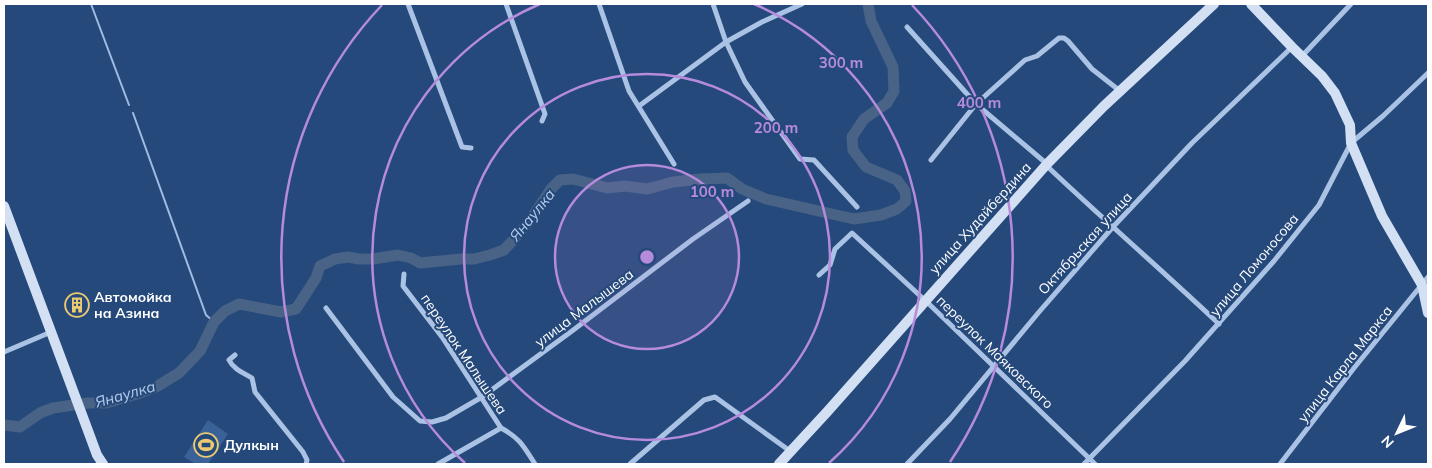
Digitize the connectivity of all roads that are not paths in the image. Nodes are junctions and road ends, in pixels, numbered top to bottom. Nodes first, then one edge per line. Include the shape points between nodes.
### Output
1 (408, 4) edge
2 (506, 4) edge
3 (599, 4) edge
4 (713, 4) edge
5 (802, 4) edge
6 (1214, 4) edge
7 (1250, 4) edge
8 (1351, 4) edge
9 (907, 27) dead end
10 (726, 42) junction
11 (1292, 47) junction
12 (1301, 56) junction
13 (1428, 73) edge
14 (1120, 91) junction
15 (976, 104) junction
16 (638, 106) junction
17 (542, 122) dead end
18 (1351, 143) junction
19 (471, 148) dead end
20 (931, 160) dead end
21 (674, 164) dead end
22 (1047, 164) junction
23 (748, 201) dead end
24 (4, 206) edge
25 (857, 208) dead end
26 (1112, 228) junction
27 (404, 274) dead end
28 (819, 275) dead end
29 (1425, 281) edge
30 (925, 300) junction
31 (326, 308) dead end
32 (1428, 312) edge
33 (1219, 324) junction
34 (51, 332) junction
35 (4, 352) edge
36 (235, 355) dead end
37 (994, 368) junction
38 (482, 397) junction
39 (501, 428) junction
40 (790, 451) junction
41 (1089, 459) junction
42 (100, 460) edge
43 (90, 464) edge
44 (306, 464) edge
45 (438, 464) edge
46 (535, 464) edge
47 (630, 464) edge
48 (779, 464) edge
49 (906, 464) edge
50 (1084, 464) edge
51 (1095, 464) edge
52 (1280, 464) edge

1 - 19 street via 462,146
2 - 17 street via 545,114
3 - 16 street via 629,91
4 - 10 street
5 - 10 street
6 - 14 street, улица Худайбердина
7 - 11 street
8 - 12 street
9 - 15 street
10 - 16 street
10 - 25 street via 745,82 800,159 814,160
11 - 12 street
11 - 26 street, Октябрьская улица via 1192,144
12 - 18 street via 1336,93 1350,125
13 - 18 street, улица Ломоносова
14 - 15 street via 1092,70 1068,41 1059,38 1037,56 1025,60
14 - 22 street, улица Худайбердина
15 - 20 street
15 - 22 street
16 - 21 street
18 - 29 street via 1382,216
18 - 33 street, улица Ломоносова via 1319,205
22 - 26 street
22 - 30 street, улица Худайбердина
23 - 38 street, улица Малышева
24 - 34 street
26 - 33 street
26 - 37 street, Октябрьская улица
27 - 38 street, переулок Малышева via 403,286
28 - 30 street, переулок Маяковского via 830,265 835,249 852,233
29 - 32 street
29 - 52 street, улица Карла Маркса
30 - 37 street, переулок Маяковского
30 - 40 street, улица Худайбердина
31 - 38 street, улица Малышева via 393,397 420,420 432,422 446,418
33 - 41 street, улица Ломоносова
34 - 35 street
34 - 42 street
36 - 44 street via 229,360 231,364 252,378 256,392 303,452
37 - 41 street, переулок Маяковского
37 - 49 street, Октябрьская улица
38 - 39 street, переулок Малышева
39 - 45 street
39 - 46 street, переулок Малышева via 515,435
40 - 47 street via 715,396 704,400
40 - 48 street, улица Худайбердина
41 - 50 street, улица Ломоносова
41 - 51 street, переулок Маяковского
42 - 43 street

